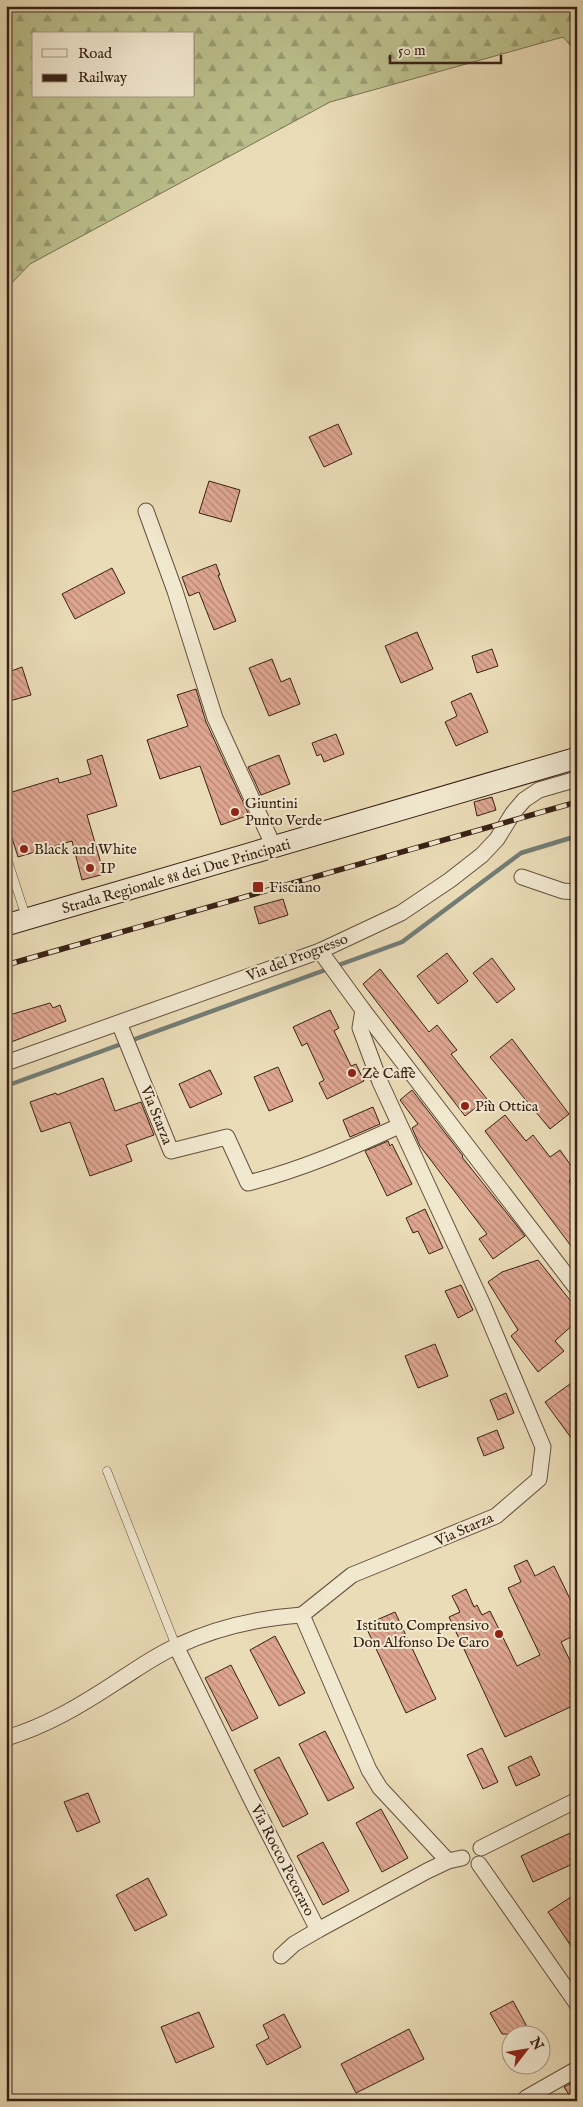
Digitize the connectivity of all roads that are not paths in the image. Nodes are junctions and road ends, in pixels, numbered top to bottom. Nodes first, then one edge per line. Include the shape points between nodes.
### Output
1 (146, 511) dead end
2 (577, 758) edge
3 (577, 778) edge
4 (274, 847) junction
5 (6, 855) edge
6 (522, 877) dead end
7 (577, 892) edge
8 (27, 919) junction
9 (6, 925) edge
10 (324, 956) junction
11 (363, 1010) junction
12 (122, 1028) junction
13 (6, 1063) edge
14 (400, 1126) junction
15 (577, 1289) edge
16 (107, 1471) dead end
17 (302, 1615) junction
18 (176, 1646) junction
19 (6, 1738) edge
20 (577, 1800) edge
21 (480, 1848) junction
22 (455, 1860) junction
23 (479, 1864) junction
24 (318, 1930) junction
25 (281, 1956) dead end
26 (577, 2004) edge
27 (577, 2069) edge
28 (525, 2100) edge

1 - 4 street via 215,718
2 - 4 main road, Strada Regionale 88 dei Due Principati
3 - 10 street, Via del Progresso via 539,790 524,800 496,840 450,880
4 - 8 main road, Strada Regionale 88 dei Due Principati
5 - 8 lane
6 - 7 street
8 - 9 main road, Strada Regionale 88 dei Due Principati
10 - 11 street
10 - 12 street, Via del Progresso
11 - 14 street, Via Starza via 360,1028
11 - 15 street
12 - 13 street, Via del Progresso
12 - 14 street, Via Starza via 171,1151 227,1136 248,1183 338,1153
14 - 17 street, Via Starza via 483,1305 543,1447 539,1479 496,1516 352,1575
16 - 18 lane
17 - 18 street via 271,1617 216,1630
17 - 22 street via 369,1770 380,1788
18 - 19 street via 59,1717
18 - 24 street, Via Rocco Pecoraro
20 - 21 street
21 - 22 street, Via Rocco Pecoraro via 473,1844 466,1847
21 - 23 street via 484,1854
22 - 23 street via 471,1866
22 - 24 street, Via Rocco Pecoraro
23 - 26 street
24 - 25 street
27 - 28 street

